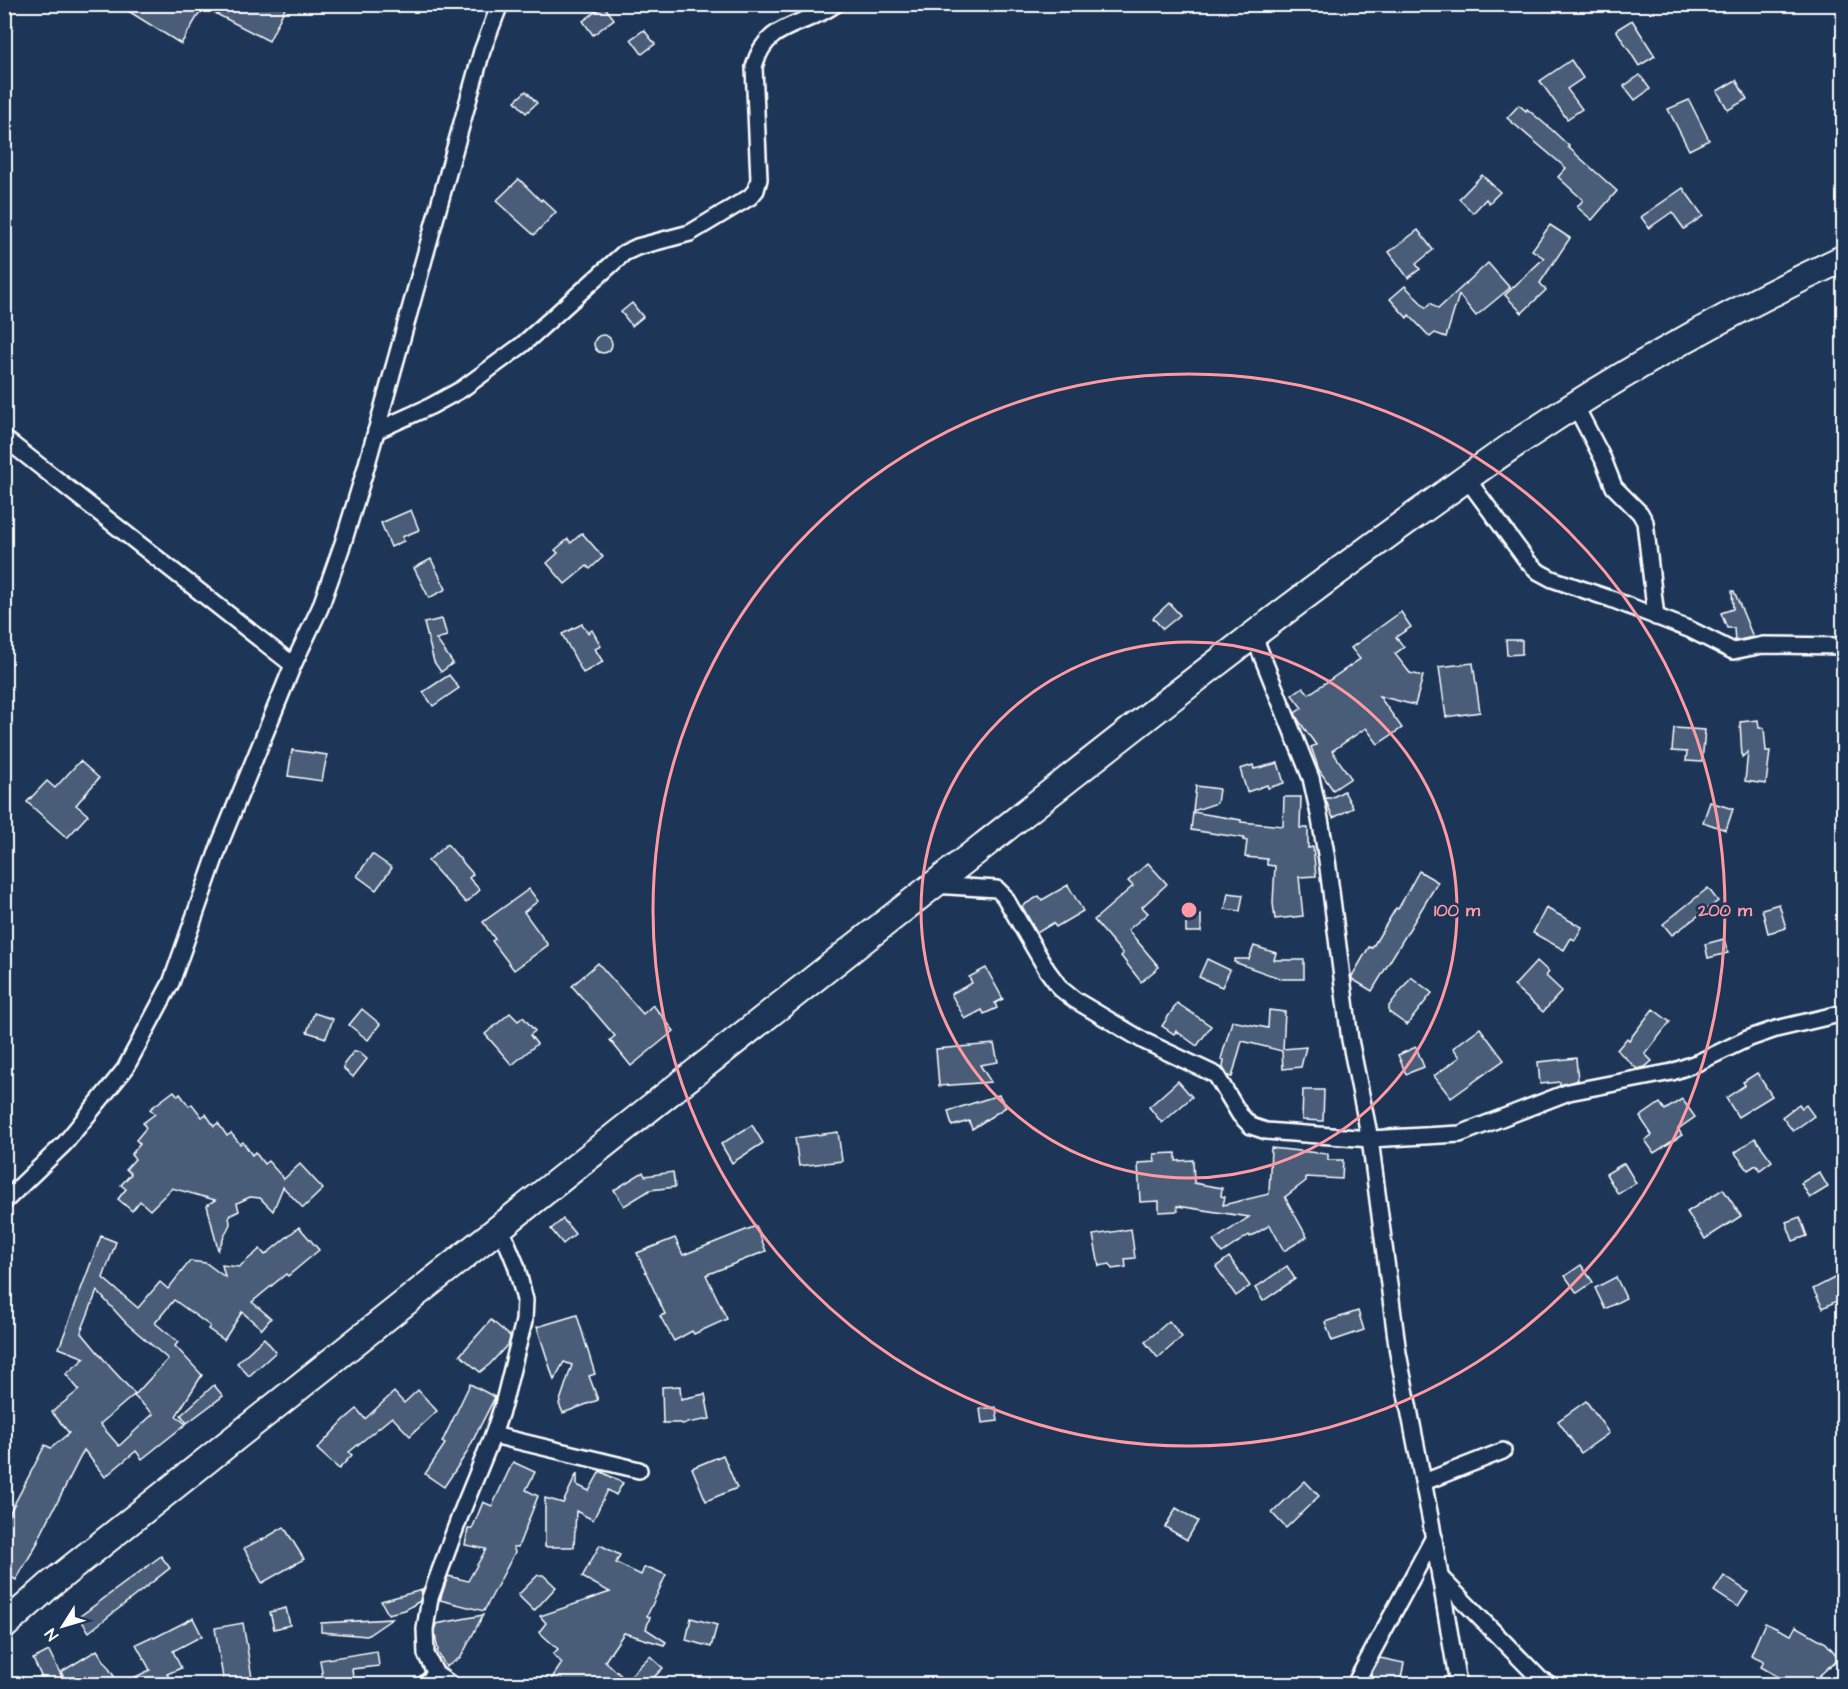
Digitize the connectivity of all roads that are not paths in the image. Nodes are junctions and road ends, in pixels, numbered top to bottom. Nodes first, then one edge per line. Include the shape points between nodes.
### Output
1 (500, 4) edge
2 (836, 4) edge
3 (1844, 258) edge
4 (1575, 405) junction
5 (376, 431) junction
6 (4, 438) edge
7 (1467, 478) junction
8 (1656, 617) junction
9 (1253, 634) junction
10 (1844, 646) edge
11 (293, 665) junction
12 (933, 885) junction
13 (1844, 1012) edge
14 (1370, 1139) junction
15 (4, 1202) edge
16 (500, 1226) junction
17 (493, 1435) junction
18 (1503, 1451) dead end
19 (639, 1470) dead end
20 (1424, 1482) junction
21 (1434, 1537) junction
22 (1440, 1576) junction
23 (4, 1626) edge
24 (430, 1679) edge
25 (450, 1684) edge
26 (1355, 1684) edge
27 (1458, 1684) edge
28 (1549, 1684) edge

1 - 5 street via 482,51
2 - 5 street via 818,16 783,29 767,39 758,52 754,67 759,179 750,197 690,233 624,253 522,345 462,389
3 - 4 highway via 1665,351
4 - 7 highway
4 - 8 street via 1614,487 1645,522
5 - 11 street via 320,608
6 - 11 street
7 - 8 street via 1539,572
7 - 9 highway
8 - 10 street via 1733,651 1763,645
9 - 12 highway
9 - 14 street via 1311,778 1327,860 1350,1040
11 - 15 street via 221,841 171,983 125,1069 65,1143
12 - 14 street via 997,889 1061,988 1144,1041 1216,1075 1251,1126 1266,1131
12 - 16 highway
13 - 14 street via 1747,1039 1672,1072 1569,1092 1460,1134
14 - 20 street via 1398,1353
16 - 17 street via 525,1300 524,1321
16 - 23 highway via 50,1585
17 - 19 street
17 - 24 street via 430,1598 425,1629
18 - 20 street
20 - 21 street
21 - 22 street
21 - 26 street
22 - 27 street
22 - 28 street
24 - 25 street

